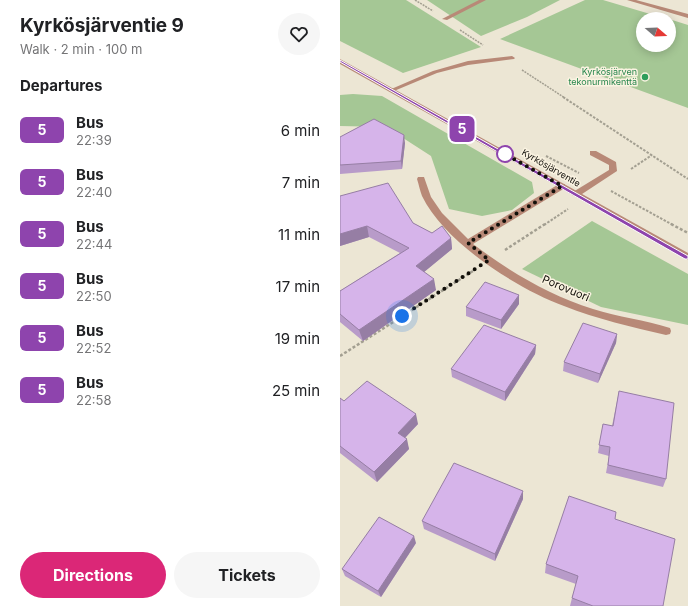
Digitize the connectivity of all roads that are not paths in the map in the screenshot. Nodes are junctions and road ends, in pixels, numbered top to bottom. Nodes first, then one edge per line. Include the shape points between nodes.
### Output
1 (483, 0) edge
2 (630, 0) edge
3 (688, 16) edge
4 (444, 19) road end
5 (512, 58) dead end
6 (342, 64) edge
7 (392, 90) junction
8 (593, 153) dead end
9 (421, 179) dead end
10 (562, 186) junction
11 (576, 194) junction
12 (468, 243) junction
13 (688, 257) edge
14 (666, 331) dead end

1 - 4 street
2 - 3 street
5 - 7 street via 468,62
6 - 7 street, Kyrkösjärventie
7 - 10 street, Kyrkösjärventie
8 - 11 street via 612,164 612,171
9 - 12 street, Porovuori via 427,198 441,218
10 - 11 street, Kyrkösjärventie
10 - 12 street
11 - 13 street, Kyrkösjärventie
12 - 14 street, Porovuori via 524,283 565,303 606,317

